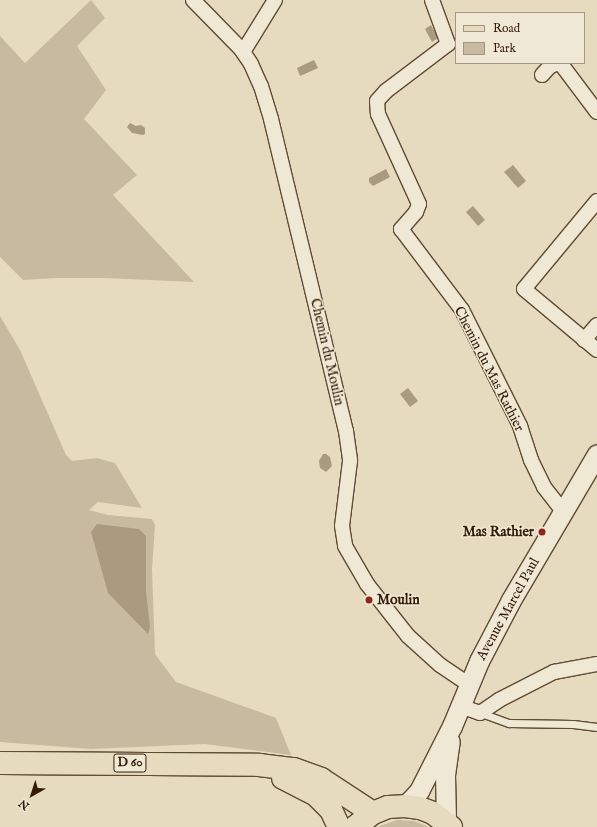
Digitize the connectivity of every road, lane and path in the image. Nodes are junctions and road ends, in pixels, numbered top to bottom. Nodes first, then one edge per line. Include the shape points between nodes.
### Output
1 (193, 0) edge
2 (275, 0) edge
3 (432, 0) edge
4 (243, 52) junction
5 (542, 75) dead end
6 (597, 112) edge
7 (597, 201) edge
8 (597, 325) edge
9 (584, 340) junction
10 (597, 350) edge
11 (597, 454) edge
12 (563, 511) junction
13 (597, 664) edge
14 (468, 684) junction
15 (460, 706) junction
16 (480, 713) junction
17 (452, 726) junction
18 (597, 726) edge
19 (0, 763) edge
20 (259, 765) junction
21 (405, 806) junction
22 (373, 813) junction
23 (448, 824) edge
24 (339, 827) edge
25 (355, 827) edge

1 - 4 street, Chemin du Moulin
2 - 4 street
3 - 12 street, Chemin du Mas Rathier via 448,44 386,91 377,101 378,114 419,204 416,212 401,229 462,310 520,426 531,460 544,487
4 - 14 street, Chemin du Moulin via 261,86 271,119 346,431 350,461 342,526 345,546 367,584 408,636 440,665
5 - 6 street via 550,66 561,64
7 - 9 street via 524,289
8 - 9 street
9 - 10 street
11 - 12 main road, Avenue Marcel Paul
12 - 14 main road, Avenue Marcel Paul via 511,600
13 - 16 street via 554,672 499,700
14 - 15 main road, Avenue Marcel Paul
15 - 16 street
15 - 17 main road, Avenue Marcel Paul
16 - 18 lane via 509,723
17 - 21 main road, Avenue Marcel Paul via 419,791
17 - 23 main road, Avenue Marcel Paul via 445,775
19 - 20 main road, D 60
20 - 22 main road, D 60 via 294,769 321,779
20 - 24 main road, D 60 via 315,794 331,810
21 - 22 main road via 388,807
21 - 23 main road via 426,811
22 - 25 main road

